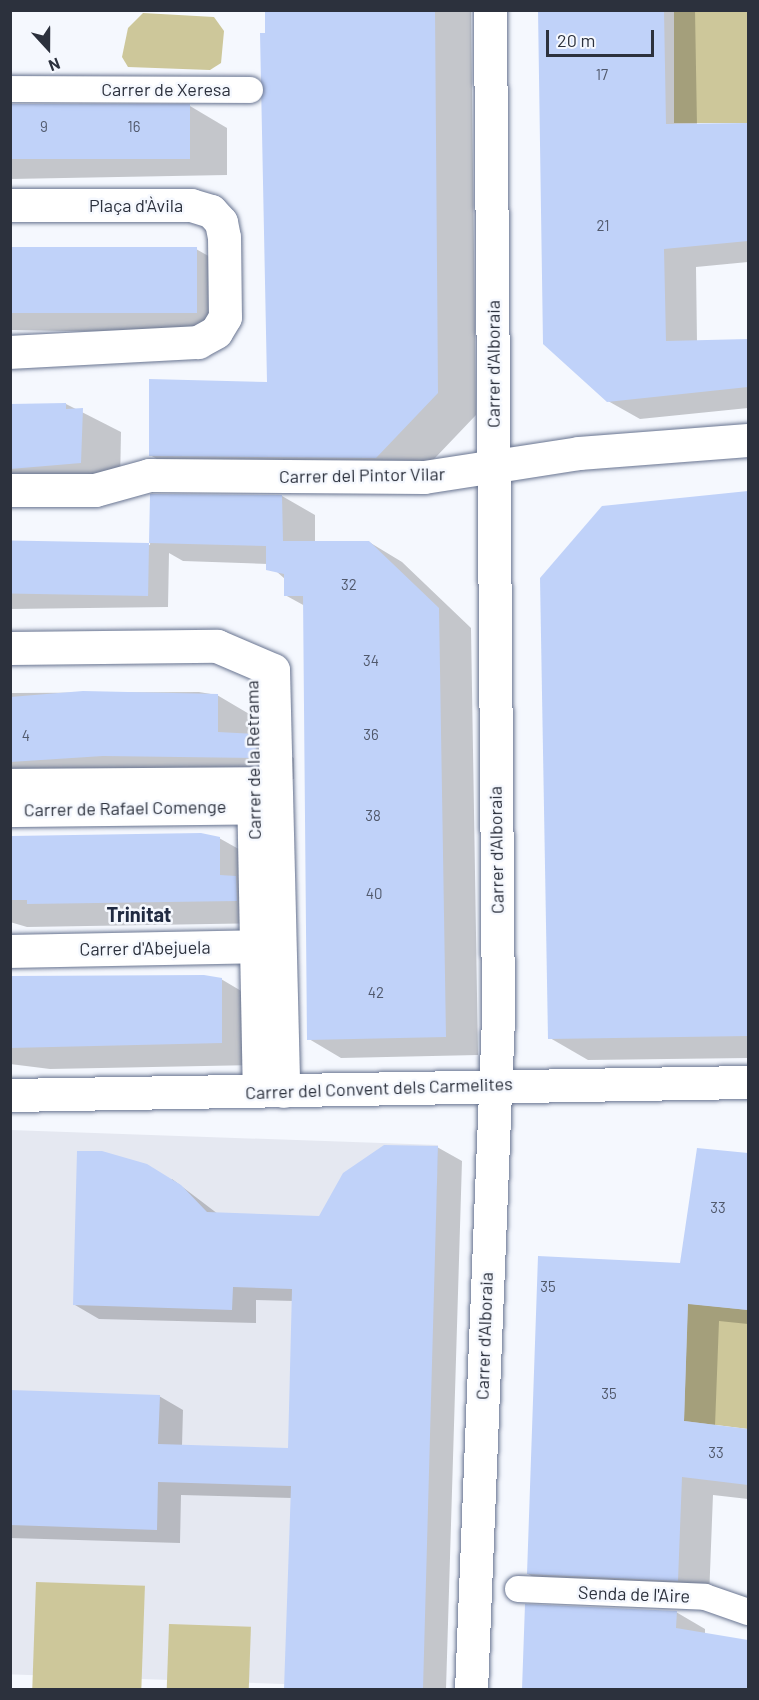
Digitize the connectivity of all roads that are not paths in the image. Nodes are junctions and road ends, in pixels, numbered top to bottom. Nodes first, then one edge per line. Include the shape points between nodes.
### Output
1 (489, 10) edge
2 (10, 89) edge
3 (250, 90) dead end
4 (10, 205) edge
5 (10, 352) edge
6 (748, 440) edge
7 (491, 466) junction
8 (10, 490) edge
9 (10, 648) edge
10 (10, 785) edge
11 (265, 795) junction
12 (10, 810) edge
13 (10, 930) edge
14 (268, 936) junction
15 (10, 951) edge
16 (748, 1082) edge
17 (494, 1085) junction
18 (271, 1091) junction
19 (10, 1095) edge
20 (518, 1589) dead end
21 (748, 1612) edge
22 (471, 1689) edge

1 - 7 street, Carrer d'Alboraia
2 - 3 street, Carrer de Xeresa
4 - 5 street, Plaça d'Àvila via 191,205 211,211 221,222 224,237 225,317 216,332 198,342
6 - 7 street, Carrer del Pintor Vilar
7 - 8 street, Carrer del Pintor Vilar via 424,477 149,476 95,490
7 - 17 street, Carrer d'Alboraia via 498,1017
9 - 11 street, Carrer de la Retrama via 217,646 251,659
10 - 11 street, Carrer de Rafael Comenge
11 - 12 street, Carrer de Rafael Comenge
11 - 14 street, Carrer de la Retrama
13 - 14 street, Carrer d'Abejuela
14 - 15 street, Carrer d'Abejuela
14 - 18 street, Carrer de la Retrama
16 - 17 street, Carrer del Convent dels Carmelites
17 - 18 street, Carrer del Convent dels Carmelites
17 - 22 street, Carrer d'Alboraia
18 - 19 street, Carrer del Convent dels Carmelites
20 - 21 street, Senda de l'Aire via 705,1597

